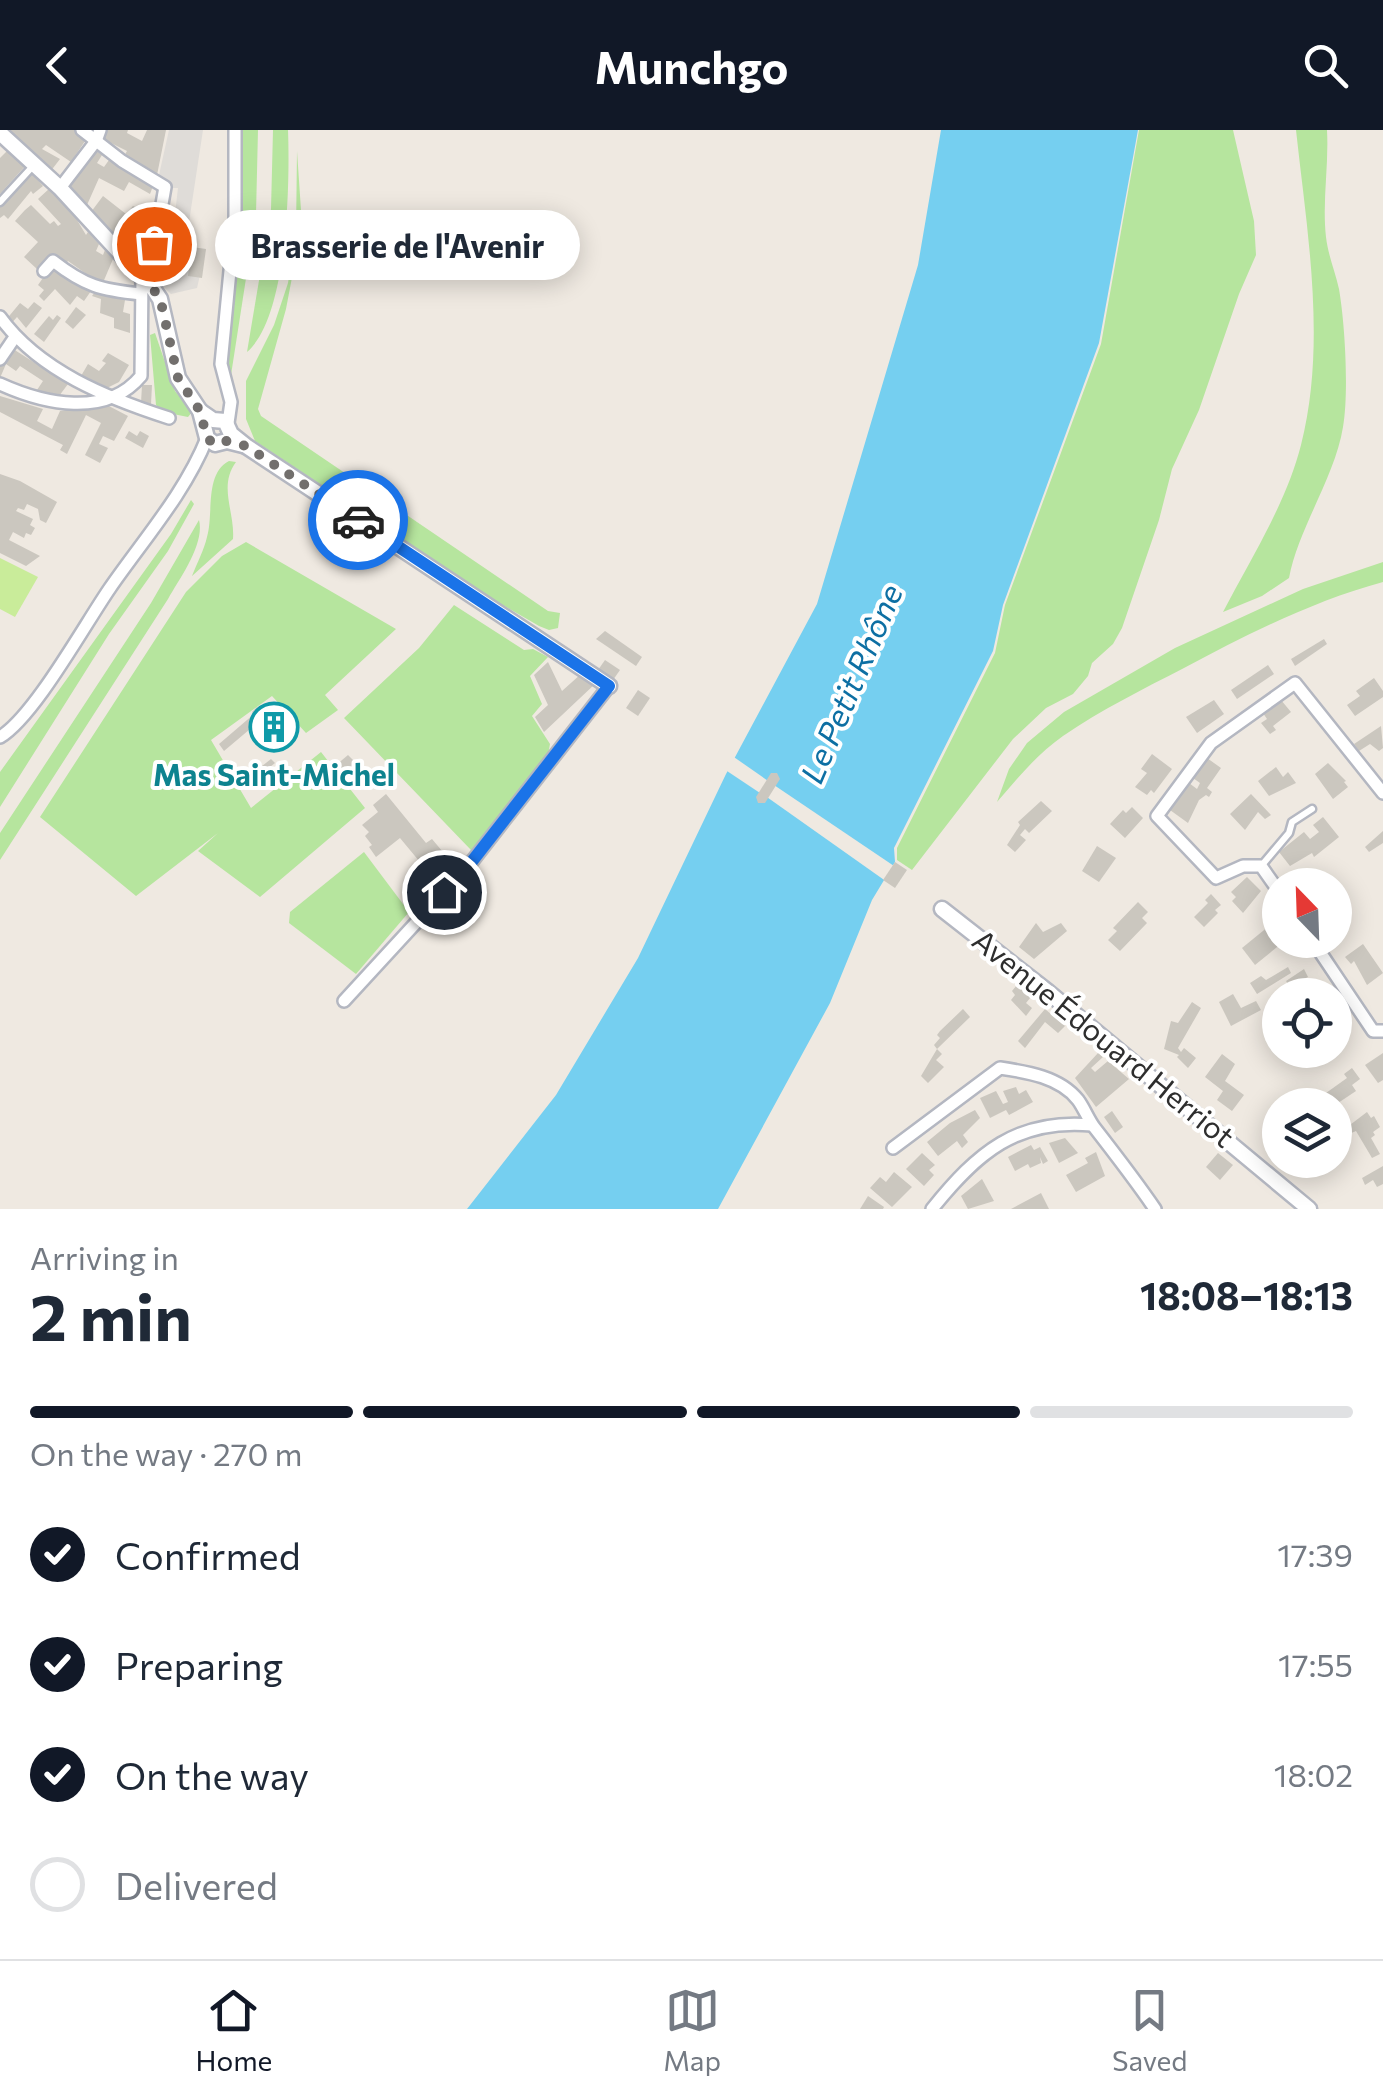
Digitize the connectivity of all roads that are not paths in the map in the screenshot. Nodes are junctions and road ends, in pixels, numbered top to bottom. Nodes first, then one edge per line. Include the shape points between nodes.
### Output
1 (82, 130) edge
2 (235, 130) edge
3 (0, 133) edge
4 (98, 136) edge
5 (34, 164) junction
6 (60, 188) junction
7 (0, 202) edge
8 (44, 271) dead end
9 (142, 275) junction
10 (141, 294) junction
11 (0, 317) edge
12 (15, 337) junction
13 (0, 359) edge
14 (0, 384) edge
15 (108, 398) junction
16 (168, 418) dead end
17 (216, 429) junction
18 (609, 686) joint
19 (0, 737) edge
20 (1383, 793) edge
21 (1312, 809) dead end
22 (1262, 866) joint
23 (942, 909) dead end
24 (1324, 958) edge
25 (344, 1001) dead end
26 (1383, 1030) edge
27 (1092, 1125) junction
28 (893, 1148) dead end
29 (932, 1209) edge
30 (1155, 1209) edge
31 (1309, 1209) edge

1 - 4 street
2 - 17 street via 235,220
3 - 5 street
4 - 6 street
4 - 9 street via 165,187
5 - 6 street
5 - 7 lane
6 - 9 street
8 - 10 street via 53,261 102,290
9 - 10 street
9 - 17 street via 160,298 178,378
10 - 15 street via 142,376 130,390
11 - 12 street
12 - 13 street
12 - 15 street
14 - 15 street via 59,404
15 - 16 street
17 - 18 street
17 - 19 street via 25,714
18 - 25 street via 470,864
20 - 22 street via 1295,682 1211,742 1158,816 1216,878 1242,866
21 - 22 lane via 1292,822
23 - 31 street, Avenue Édouard Herriot
24 - 26 street via 1373,1031
27 - 28 street via 1077,1098 1056,1083 1000,1068
27 - 29 street via 1040,1125 1007,1140
27 - 30 street

